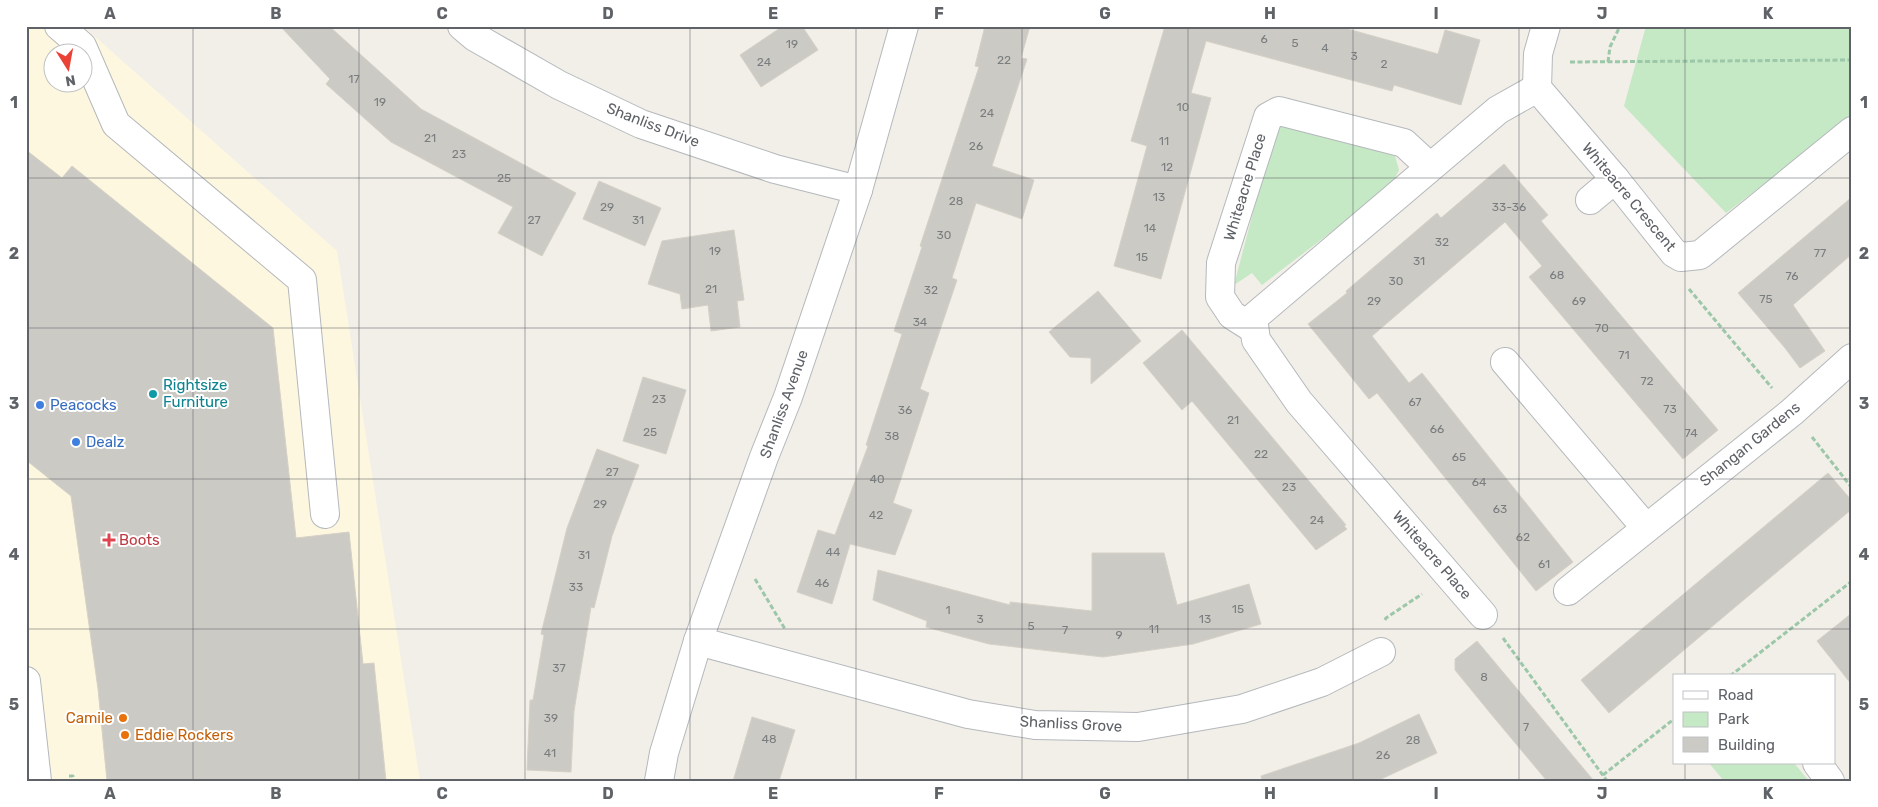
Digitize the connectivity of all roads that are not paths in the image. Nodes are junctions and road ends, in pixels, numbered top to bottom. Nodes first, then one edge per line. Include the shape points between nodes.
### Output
1 (59, 26) edge
2 (462, 26) edge
3 (904, 26) edge
4 (1546, 26) edge
5 (1537, 88) junction
6 (1852, 131) edge
7 (1430, 167) junction
8 (1616, 179) junction
9 (858, 190) junction
10 (1590, 200) dead end
11 (1254, 329) junction
12 (1852, 358) edge
13 (1505, 362) dead end
14 (325, 514) dead end
15 (1646, 528) junction
16 (1568, 591) dead end
17 (1483, 615) road end
18 (698, 641) junction
19 (1381, 652) road end
20 (26, 681) edge
21 (1818, 764) edge
22 (37, 781) edge
23 (659, 781) edge
24 (1830, 781) edge

1 - 14 street via 82,46 116,124 302,280
2 - 9 street, Shanliss Drive via 475,37 559,86 641,124 775,169
3 - 9 street, Shanliss Avenue
4 - 5 street via 1538,54
5 - 7 street via 1498,110
5 - 8 street, Whiteacre Crescent
6 - 8 street, Whiteacre Crescent via 1700,255 1682,257 1674,253
7 - 11 street via 1254,318
7 - 11 street, Whiteacre Place via 1404,143 1279,111 1268,117 1221,263 1220,297 1232,315
8 - 10 street
9 - 18 street, Shanliss Avenue via 788,397
11 - 17 street, Whiteacre Place via 1256,340 1299,402
12 - 15 street, Shangan Gardens via 1792,412
13 - 15 street
15 - 16 street, Shangan Gardens
18 - 19 street, Shanliss Grove via 968,714 1035,725 1138,727 1242,710 1322,682
18 - 23 street, Shanliss Avenue via 664,752
20 - 22 street
21 - 24 street

